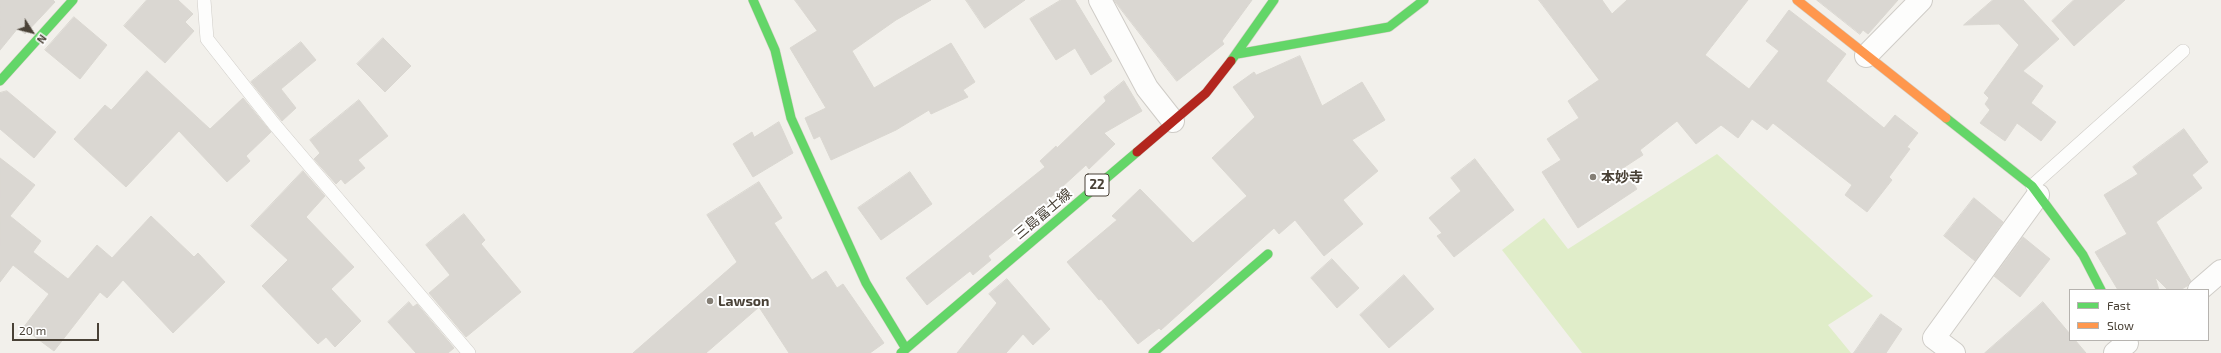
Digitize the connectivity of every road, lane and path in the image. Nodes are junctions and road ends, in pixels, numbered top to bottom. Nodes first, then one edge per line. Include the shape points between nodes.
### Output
1 (73, 0) edge
2 (204, 0) edge
3 (753, 0) edge
4 (1100, 0) edge
5 (1274, 0) edge
6 (1424, 0) edge
7 (1797, 0) edge
8 (1921, 0) edge
9 (2183, 51) dead end
10 (1237, 54) junction
11 (1866, 56) junction
12 (0, 81) edge
13 (1173, 121) junction
14 (2035, 190) junction
15 (1268, 254) dead end
16 (2221, 271) edge
17 (2100, 289) edge
18 (2200, 289) edge
19 (904, 351) edge
20 (469, 353) edge
21 (1153, 353) edge
22 (1954, 353) edge

1 - 12 street
2 - 20 lane via 207,39 274,124
3 - 19 street via 775,50 791,118 866,283
4 - 13 street via 1147,88
5 - 10 street, 三島富士線 / 22
6 - 10 street via 1388,27
7 - 11 street
8 - 11 street
9 - 14 lane
10 - 13 street, 三島富士線 / 22 via 1206,93
11 - 14 street
13 - 19 street, 三島富士線 / 22
14 - 17 street via 2083,256
14 - 22 street via 1934,338
15 - 21 street
16 - 18 street

